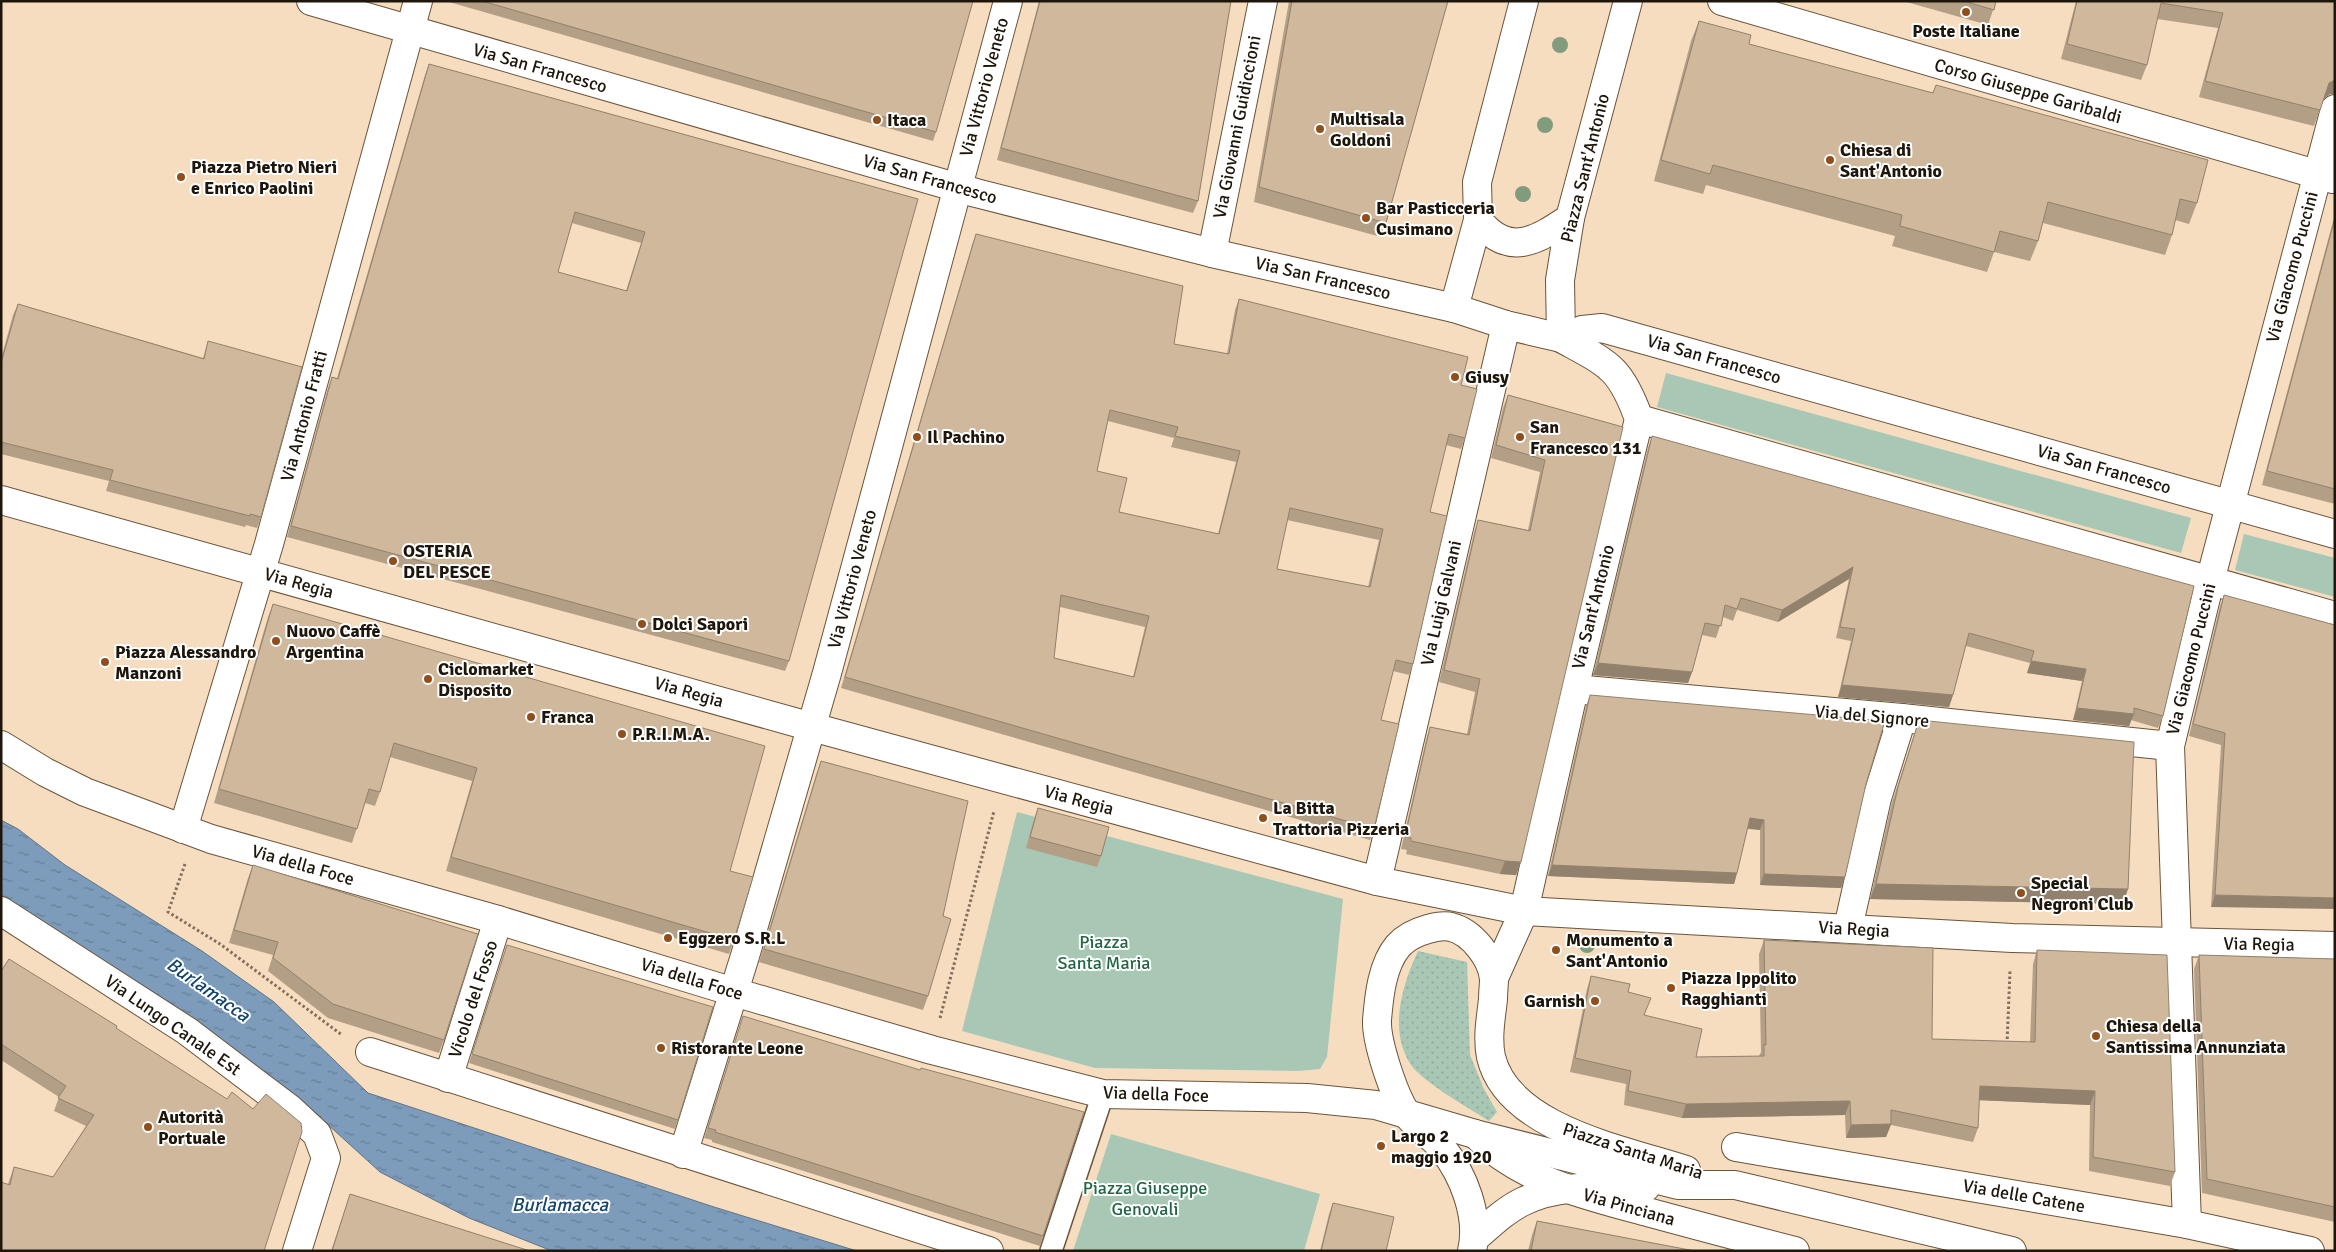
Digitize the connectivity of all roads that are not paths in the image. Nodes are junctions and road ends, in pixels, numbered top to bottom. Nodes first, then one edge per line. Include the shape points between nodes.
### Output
1 (310, 1) edge
2 (418, 1) edge
3 (1008, 1) edge
4 (1263, 1) edge
5 (1524, 1) edge
6 (1628, 1) edge
7 (1722, 1) edge
8 (410, 31) junction
9 (2335, 109) edge
10 (2326, 176) edge
11 (957, 187) junction
12 (1570, 218) junction
13 (1478, 220) junction
14 (1212, 254) junction
15 (1454, 308) junction
16 (1506, 325) junction
17 (1561, 338) junction
18 (1639, 419) junction
19 (1, 500) edge
20 (2230, 504) junction
21 (2335, 534) edge
22 (260, 572) junction
23 (2210, 582) junction
24 (2335, 616) edge
25 (1574, 689) junction
26 (1902, 718) junction
27 (812, 727) junction
28 (1, 745) edge
29 (2170, 746) junction
30 (184, 829) junction
31 (1377, 880) junction
32 (1, 911) edge
33 (1524, 911) junction
34 (498, 920) junction
35 (1451, 927) junction
36 (1848, 928) junction
37 (2176, 942) junction
38 (2335, 946) edge
39 (1494, 978) junction
40 (734, 992) junction
41 (370, 1052) road end
42 (448, 1078) junction
43 (1103, 1094) junction
44 (1406, 1114) junction
45 (1475, 1134) junction
46 (1736, 1147) dead end
47 (683, 1154) junction
48 (1678, 1185) junction
49 (1735, 1185) junction
50 (1562, 1188) junction
51 (2187, 1224) junction
52 (1473, 1244) edge
53 (1781, 1249) edge
54 (296, 1251) edge
55 (988, 1251) edge
56 (1051, 1251) edge
57 (2012, 1251) edge
58 (2310, 1251) edge

1 - 8 street, Via San Francesco
2 - 8 street, Via Antonio Fratti
3 - 11 street, Via Vittorio Veneto
4 - 14 street, Via Giovanni Guidiccioni
5 - 13 street via 1477,182
6 - 12 street, Piazza Sant'Antonio
7 - 10 street, Corso Giuseppe Garibaldi
8 - 11 street, Via San Francesco
8 - 22 street, Via Antonio Fratti
9 - 10 street, Via Giacomo Puccini
10 - 20 street, Via Giacomo Puccini
11 - 14 street, Via San Francesco
11 - 27 street, Via Vittorio Veneto
12 - 13 street via 1542,236 1522,243 1494,236
12 - 17 street, Piazza Sant'Antonio via 1560,280
13 - 15 street
14 - 15 street, Via San Francesco
15 - 16 street, Via San Francesco
16 - 17 street, Via San Francesco
16 - 31 street, Via Luigi Galvani
17 - 18 street via 1616,372
17 - 20 street, Via San Francesco via 1582,330 1602,328
18 - 23 street
18 - 25 street, Via Sant'Antonio
19 - 22 street, Via Regia
20 - 21 street, Via San Francesco
20 - 23 street, Via Giacomo Puccini
22 - 27 street, Via Regia
22 - 30 street, Via Antonio Fratti
23 - 24 street
23 - 29 street, Via Giacomo Puccini
25 - 26 street, Via del Signore
25 - 33 street, Via Sant'Antonio
26 - 29 street, Via del Signore
26 - 36 street via 1877,798
27 - 31 street, Via Regia
27 - 40 street, Via Vittorio Veneto
28 - 30 street, Via della Foce via 85,792
29 - 37 street, Via Giacomo Puccini
30 - 34 street, Via della Foce
31 - 33 street, Via Regia
31 - 35 street, Via Regia
32 - 54 street, Via Lungo Canale Est via 214,1050 317,1134 326,1158
33 - 36 street, Via Regia
33 - 39 street, Piazza Santa Maria
34 - 40 street, Via della Foce
34 - 42 street, Vicolo del Fosso
35 - 39 street, Piazza Santa Maria via 1474,941 1484,952
35 - 44 street via 1424,930 1403,941 1390,958 1382,986 1377,1022 1379,1041
36 - 37 street, Via Regia via 2012,938
37 - 38 street, Via Regia
37 - 51 street, Via Giacomo Puccini
39 - 49 street, Piazza Santa Maria via 1489,1043 1492,1058 1497,1074 1520,1103 1576,1135
40 - 43 street, Via della Foce via 932,1050
40 - 47 street, Via Vittorio Veneto
41 - 42 street
42 - 47 street
43 - 44 street, Via della Foce via 1314,1098 1376,1105
43 - 56 lane
44 - 45 street, Via della Foce
44 - 52 street via 1442,1148 1464,1185 1471,1210
45 - 48 street, Via della Foce
45 - 50 street, Via Pinciana via 1513,1165
46 - 51 street, Via delle Catene
47 - 55 street
48 - 49 street
48 - 50 street
49 - 57 street
50 - 52 street via 1522,1201 1504,1212
50 - 53 street, Via Pinciana
51 - 58 street, Via delle Catene

